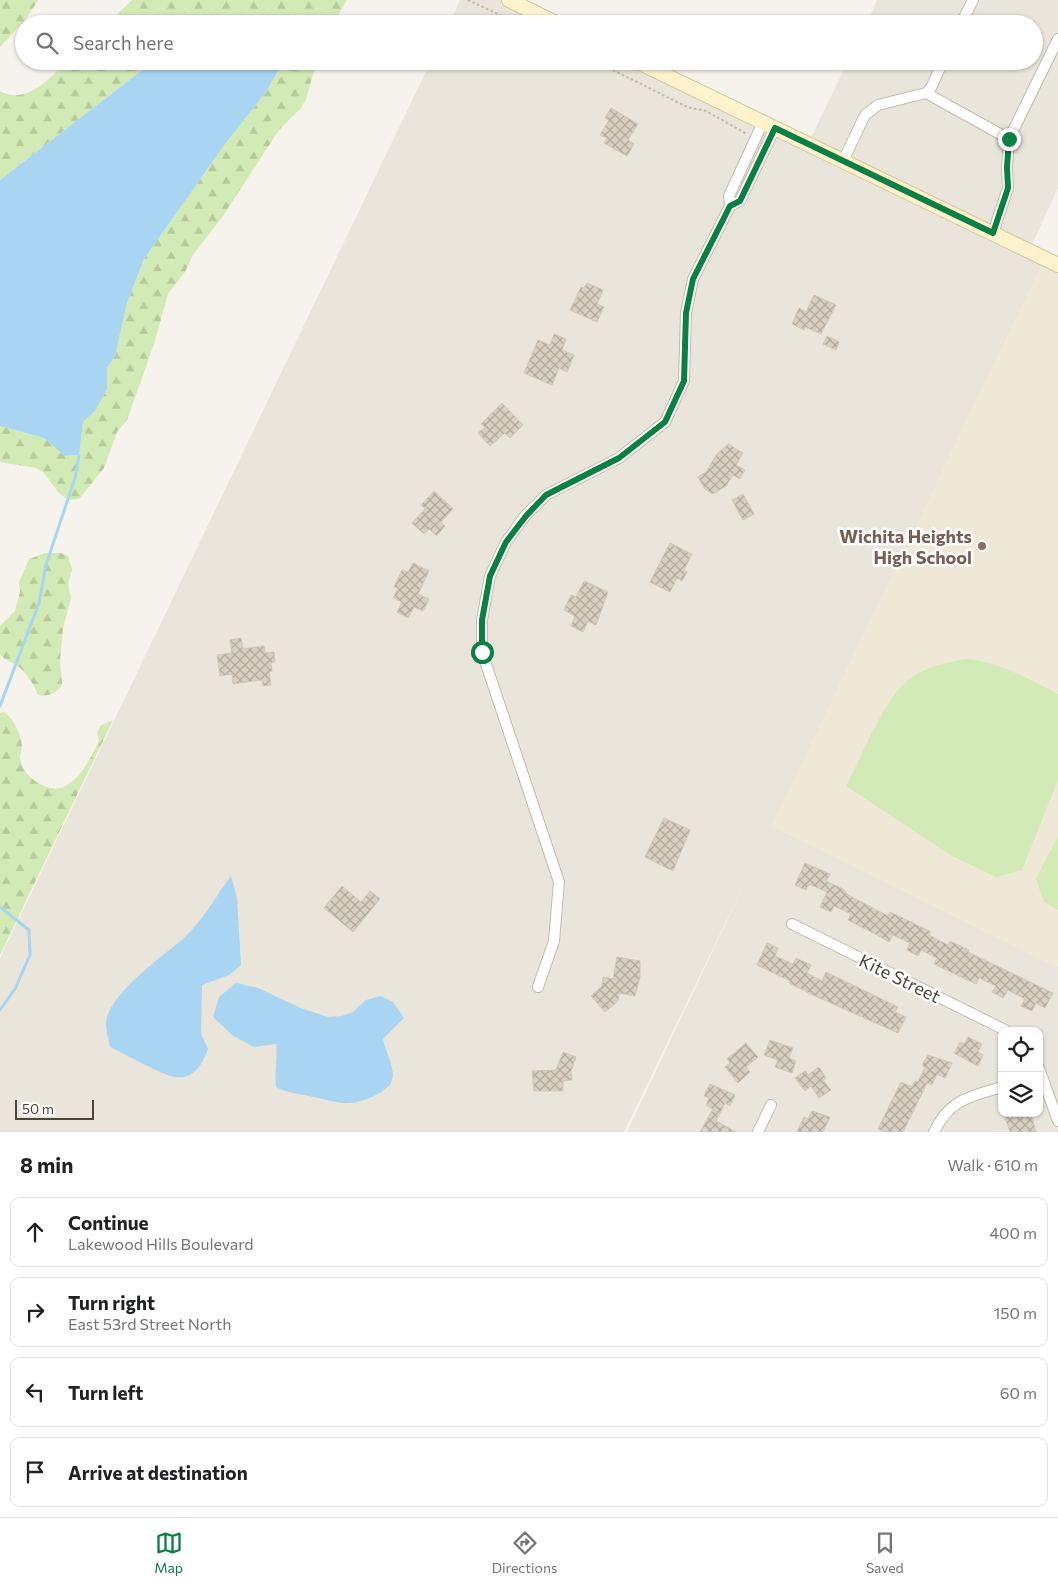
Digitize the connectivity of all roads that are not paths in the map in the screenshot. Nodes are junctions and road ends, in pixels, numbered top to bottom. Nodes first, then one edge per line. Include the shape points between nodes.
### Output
1 (509, 0) edge
2 (973, 0) edge
3 (540, 15) edge
4 (966, 15) edge
5 (1058, 39) edge
6 (655, 70) edge
7 (939, 70) edge
8 (1043, 70) edge
9 (1043, 70) edge
10 (926, 92) junction
11 (769, 125) junction
12 (1009, 139) junction
13 (843, 161) junction
14 (993, 233) junction
15 (1058, 265) edge
16 (792, 924) dead end
17 (538, 987) dead end
18 (999, 1027) edge
19 (1043, 1080) edge
20 (998, 1088) edge
21 (771, 1105) dead end
22 (1058, 1121) edge
23 (758, 1132) edge
24 (934, 1132) edge

1 - 3 main road
2 - 4 street
5 - 9 street
6 - 11 main road
7 - 10 street
8 - 12 street
10 - 12 street
10 - 13 street via 878,105 865,115
11 - 13 main road
11 - 17 street via 728,196 730,206 693,279 686,313 684,381 665,422 619,458 546,495 506,542 486,590 482,652 559,882 554,941
12 - 14 street via 1008,188
13 - 14 main road
14 - 15 main road
16 - 18 street, Kite Street
19 - 22 street
20 - 24 street via 954,1104 943,1115
21 - 23 street

